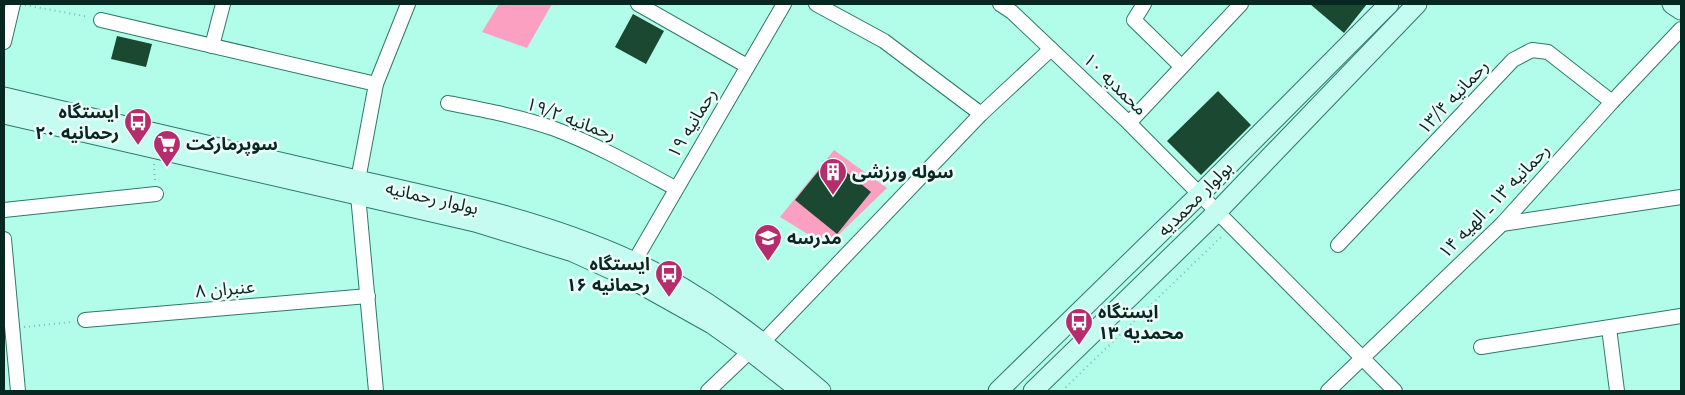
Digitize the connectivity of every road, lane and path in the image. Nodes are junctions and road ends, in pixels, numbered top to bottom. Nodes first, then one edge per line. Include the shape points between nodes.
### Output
1 (13, 4) edge
2 (18, 4) edge
3 (223, 4) edge
4 (408, 4) edge
5 (638, 4) edge
6 (784, 4) edge
7 (816, 4) edge
8 (1000, 4) edge
9 (1144, 4) edge
10 (1241, 4) edge
11 (1389, 4) edge
12 (1417, 4) edge
13 (1672, 4) edge
14 (1681, 10) edge
15 (101, 20) joint
16 (1681, 30) edge
17 (4, 42) edge
18 (212, 46) junction
19 (1051, 48) junction
20 (748, 66) junction
21 (1181, 66) junction
22 (376, 84) junction
23 (4, 97) edge
24 (1612, 102) junction
25 (448, 103) dead end
26 (4, 114) edge
27 (981, 114) junction
28 (1129, 123) junction
29 (152, 149) junction
30 (358, 188) junction
31 (675, 188) junction
32 (156, 194) joint
33 (1200, 195) junction
34 (1681, 197) edge
35 (4, 210) edge
36 (1216, 213) junction
37 (1502, 224) junction
38 (1231, 227) junction
39 (4, 239) edge
40 (1338, 246) dead end
41 (634, 262) junction
42 (368, 296) junction
43 (1681, 316) edge
44 (85, 320) joint
45 (12, 328) junction
46 (1608, 328) junction
47 (756, 346) junction
48 (1481, 347) dead end
49 (1363, 357) junction
50 (13, 387) edge
51 (376, 391) edge
52 (708, 391) edge
53 (801, 391) edge
54 (822, 391) edge
55 (998, 391) edge
56 (1033, 391) edge
57 (1062, 391) edge
58 (1328, 391) edge
59 (1395, 391) edge
60 (1617, 391) edge

1 - 17 street
2 - 15 path
3 - 18 street
4 - 22 street
5 - 20 street
6 - 20 street, رحمانیه ۱۹
7 - 27 street via 884,41
8 - 19 street, محمدیه ۱۰
9 - 21 street via 1134,20
10 - 21 street
11 - 33 main road, بولوار محمدیه
12 - 36 main road, بولوار محمدیه
13 - 14 main road
15 - 18 street
16 - 24 street, رحمانیه ۱۳ ـ الهیه ۱۴
18 - 22 street
19 - 27 street
19 - 28 street, محمدیه ۱۰
20 - 31 street, رحمانیه ۱۹
21 - 28 street
22 - 30 street
23 - 30 main road, بولوار رحمانیه
24 - 37 street, رحمانیه ۱۳ ـ الهیه ۱۴
24 - 40 street, رحمانیه ۱۳/۴ via 1548,52 1532,50 1513,60
25 - 31 street, رحمانیه ۱۹/۲ via 555,129 612,154
26 - 29 main road, بولوار رحمانیه
27 - 47 street
28 - 33 street, محمدیه ۱۰
29 - 30 main road, بولوار رحمانیه
29 - 32 path
30 - 41 main road, بولوار رحمانیه via 478,208 577,239
30 - 42 street
30 - 47 main road, بولوار رحمانیه via 573,252 669,298
31 - 41 street, رحمانیه ۱۹
32 - 35 street
33 - 36 street, محمدیه ۱۰
33 - 55 main road, بولوار محمدیه
34 - 37 street
36 - 38 street, محمدیه ۱۰
36 - 56 main road, بولوار محمدیه
37 - 49 street, رحمانیه ۱۳ ـ الهیه ۱۴
38 - 49 street, محمدیه ۱۰
38 - 57 path
39 - 45 street
41 - 47 main road, بولوار رحمانیه via 694,296
42 - 44 street, عنبران ۸
42 - 51 street
43 - 46 street
44 - 45 path
45 - 50 street
46 - 48 street
46 - 60 street
47 - 52 street
47 - 53 main road, بولوار رحمانیه
47 - 54 main road, بولوار رحمانیه
49 - 58 street, رحمانیه ۱۳ ـ الهیه ۱۴
49 - 59 street, محمدیه ۱۰

